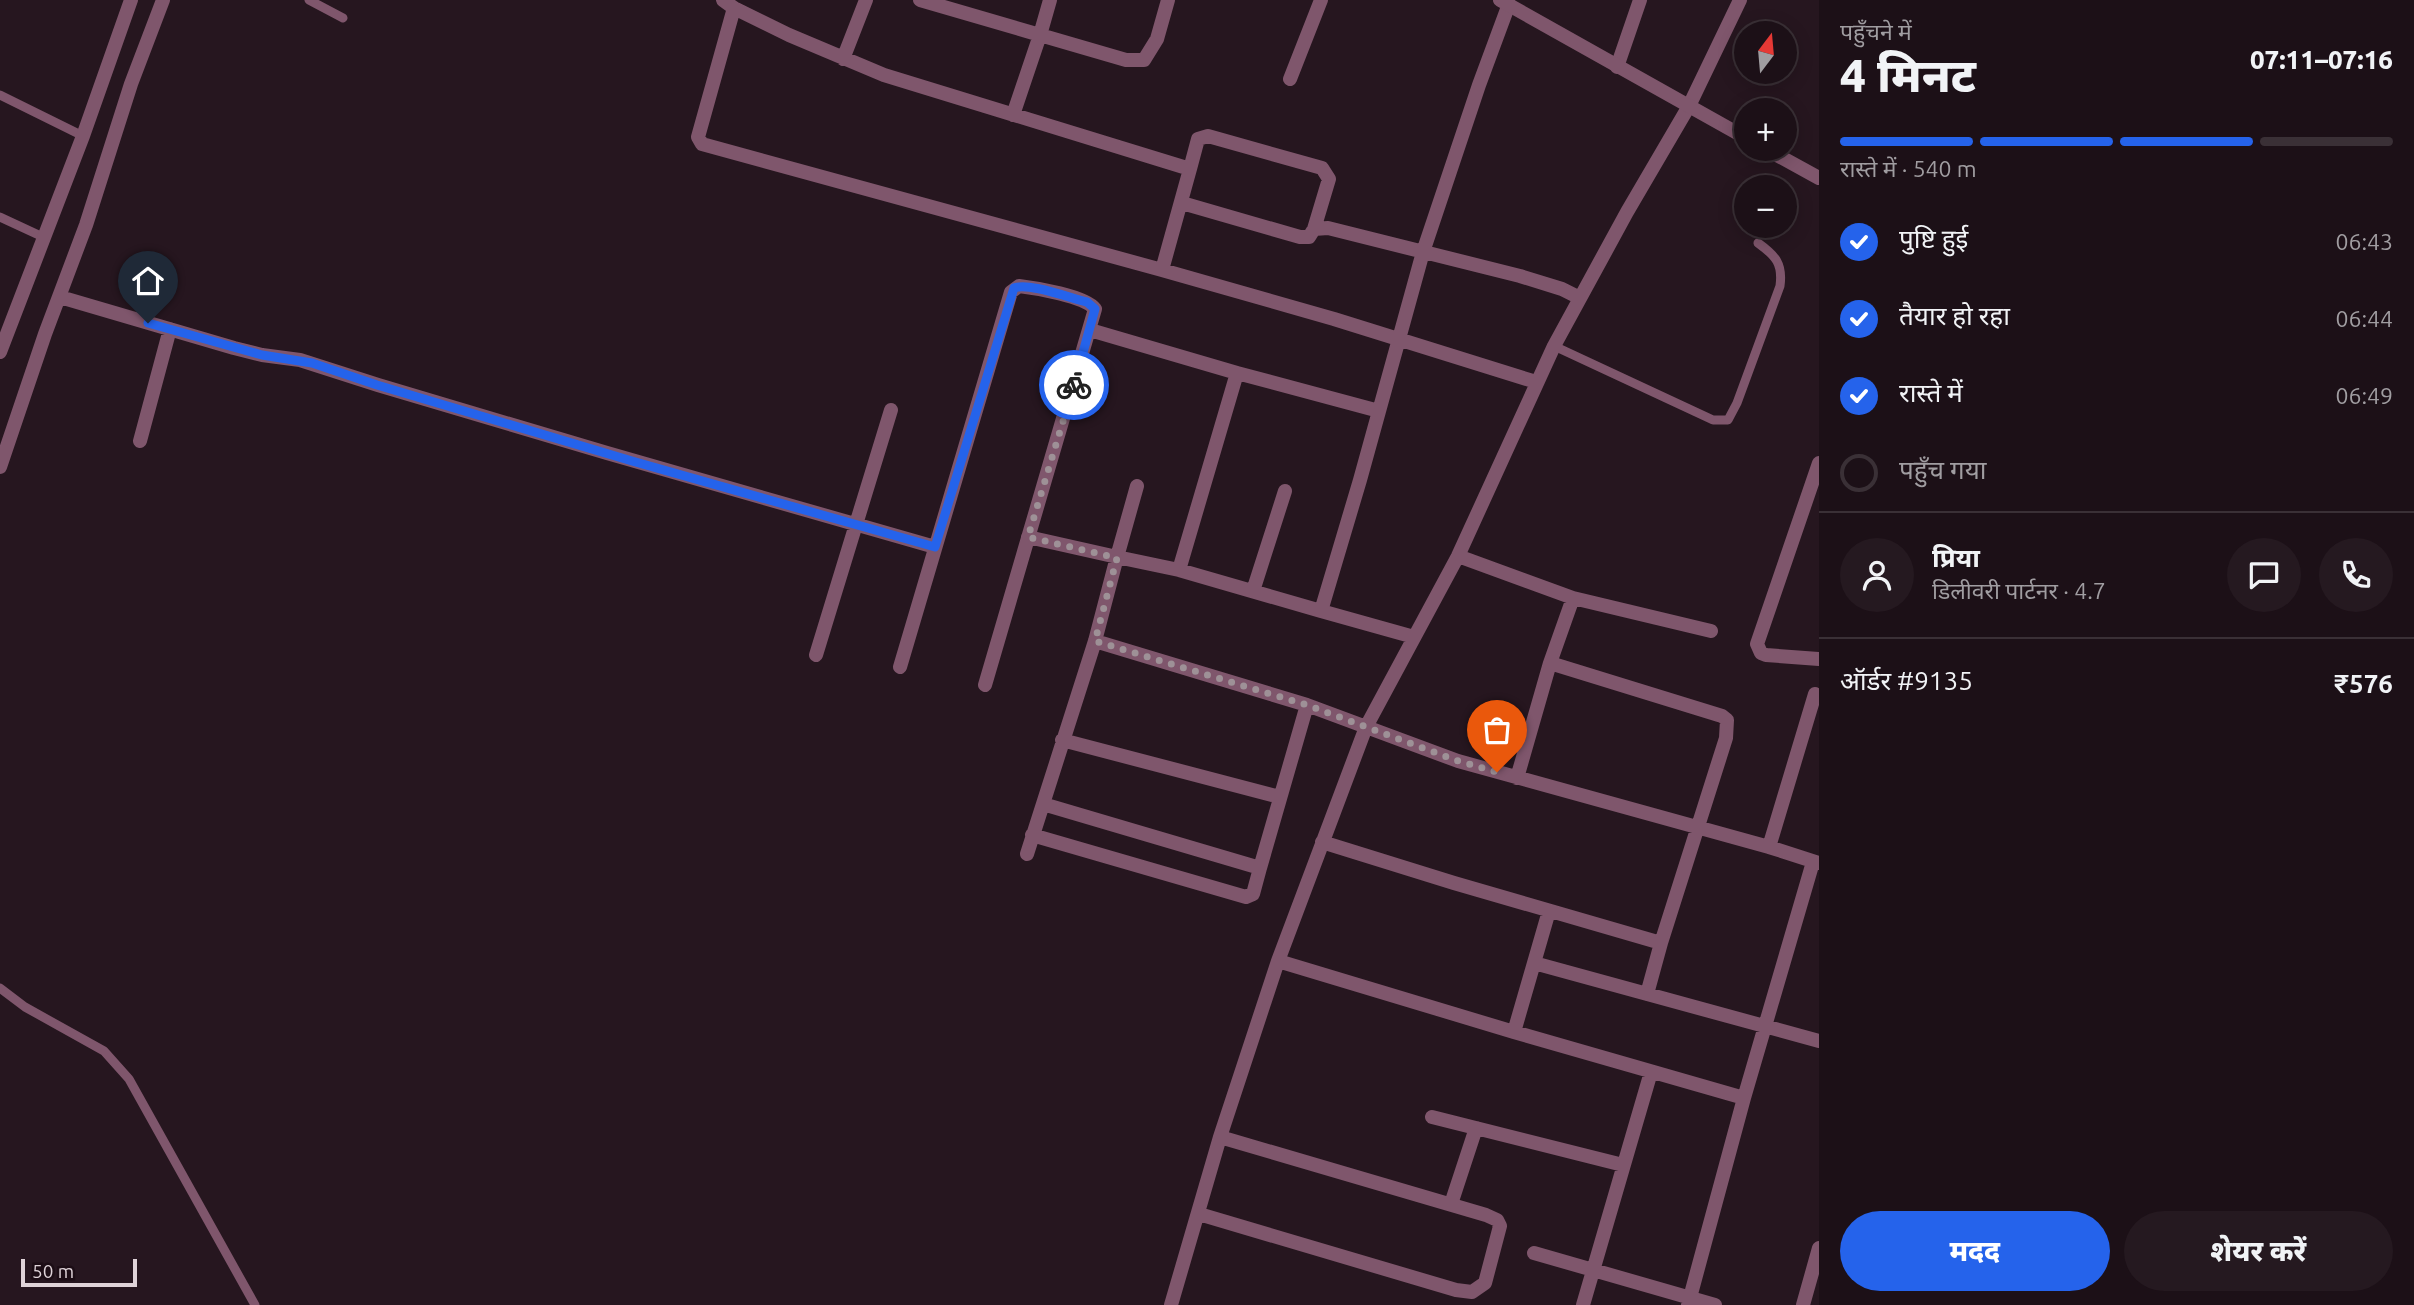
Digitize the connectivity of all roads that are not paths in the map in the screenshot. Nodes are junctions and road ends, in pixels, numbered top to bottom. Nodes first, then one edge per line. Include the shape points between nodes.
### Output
1 (131, 0) edge
2 (163, 0) edge
3 (309, 0) edge
4 (866, 0) edge
5 (920, 0) edge
6 (1050, 0) edge
7 (1168, 0) edge
8 (1321, 0) edge
9 (1640, 0) edge
10 (1740, 0) edge
11 (1505, 2) edge
12 (729, 4) edge
13 (343, 18) dead end
14 (1040, 35) junction
15 (843, 59) junction
16 (1617, 67) junction
17 (1290, 79) dead end
18 (0, 95) edge
19 (1689, 106) junction
20 (1013, 115) junction
21 (1734, 131) edge
22 (83, 136) junction
23 (1788, 161) edge
24 (1190, 169) junction
25 (1819, 178) edge
26 (1182, 203) junction
27 (0, 217) edge
28 (1314, 229) junction
29 (43, 237) junction
30 (1758, 243) dead end
31 (1423, 252) junction
32 (1162, 270) junction
33 (60, 297) junction
34 (1580, 298) junction
35 (5, 321) edge
36 (170, 330) junction
37 (1090, 330) junction
38 (1400, 339) junction
39 (1554, 346) junction
40 (0, 352) edge
41 (1237, 373) junction
42 (1536, 382) junction
43 (891, 410) dead end
44 (1379, 411) junction
45 (140, 441) dead end
46 (1819, 463) edge
47 (0, 467) edge
48 (1137, 486) dead end
49 (1285, 491) dead end
50 (856, 525) junction
51 (1028, 537) junction
52 (935, 547) junction
53 (1458, 556) junction
54 (1117, 558) junction
55 (1180, 570) junction
56 (1254, 591) junction
57 (1573, 598) junction
58 (1321, 611) junction
59 (1711, 631) dead end
60 (1414, 637) junction
61 (1095, 641) junction
62 (816, 655) dead end
63 (1819, 659) edge
64 (1550, 663) junction
65 (900, 667) dead end
66 (985, 685) dead end
67 (1815, 694) dead end
68 (1307, 705) junction
69 (1366, 727) junction
70 (1062, 740) junction
71 (1517, 778) junction
72 (1280, 797) junction
73 (1043, 803) junction
74 (1699, 828) junction
75 (1032, 835) junction
76 (1322, 842) junction
77 (1769, 847) junction
78 (1027, 854) dead end
79 (1816, 863) edge
80 (1260, 868) junction
81 (1549, 911) junction
82 (1661, 943) junction
83 (1278, 961) junction
84 (1534, 963) junction
85 (0, 988) edge
86 (1647, 994) junction
87 (1766, 1027) junction
88 (1514, 1032) junction
89 (1819, 1041) edge
90 (1651, 1072) junction
91 (1744, 1098) junction
92 (1432, 1117) dead end
93 (1476, 1128) junction
94 (1220, 1137) junction
95 (1623, 1165) junction
96 (1451, 1204) junction
97 (1199, 1214) junction
98 (1819, 1248) edge
99 (1534, 1253) dead end
100 (1594, 1269) junction
101 (1689, 1301) edge
102 (255, 1305) edge
103 (1171, 1305) edge
104 (1583, 1305) edge
105 (1715, 1305) edge
106 (1803, 1305) edge

1 - 22 street
2 - 33 street
3 - 13 lane
4 - 15 street
5 - 14 street
6 - 14 street
7 - 14 street via 1157,39 1144,60 1126,60
8 - 17 street
9 - 16 street
10 - 19 street
11 - 16 street
11 - 31 street
12 - 15 street
12 - 32 street via 698,140 702,144
14 - 20 street
15 - 20 street
16 - 19 street
18 - 22 lane
19 - 21 street
19 - 34 street
20 - 24 street
22 - 29 street
23 - 25 street
24 - 26 street
24 - 28 street via 1198,139 1208,136 1322,168 1329,179
26 - 28 street via 1300,237 1308,237
26 - 32 street
27 - 29 lane
28 - 31 street via 1328,228
29 - 35 street
30 - 39 lane via 1778,260 1780,286 1728,420 1713,420
31 - 34 street via 1520,276
31 - 38 street
32 - 38 street
33 - 36 street
33 - 47 street
34 - 39 street
35 - 40 street
36 - 45 street
36 - 50 street via 262,355 312,363
37 - 41 street
37 - 51 street
37 - 52 street via 1095,309 1090,304 1030,287 1019,286 1011,292
38 - 42 street
38 - 44 street
39 - 42 street
41 - 44 street
41 - 55 street
42 - 53 street
43 - 50 street
44 - 58 street
46 - 63 street via 1757,644 1766,655
48 - 54 street
49 - 56 street
50 - 52 street
50 - 62 street
51 - 54 street
51 - 66 street
52 - 65 street
53 - 57 street
53 - 60 street
54 - 55 street
54 - 61 street
55 - 56 street
56 - 58 street
57 - 59 street
57 - 64 street
58 - 60 street
60 - 69 street
61 - 68 street
61 - 70 street
64 - 71 street
64 - 74 street via 1727,720 1726,738
67 - 77 street
68 - 69 street
68 - 72 street
69 - 71 street
69 - 76 street
70 - 72 street
70 - 73 street
71 - 74 street
72 - 80 street
73 - 75 street
73 - 80 street
74 - 77 street
74 - 82 street
75 - 78 street
75 - 80 street via 1247,897
76 - 81 street
76 - 83 street
77 - 79 street
79 - 87 street
81 - 82 street
81 - 84 street
82 - 86 street
83 - 88 street
83 - 94 street
84 - 86 street
84 - 88 street
85 - 102 lane via 117,1063
86 - 87 street
87 - 89 street
87 - 91 street
88 - 90 street
90 - 91 street
90 - 95 street
91 - 101 street
92 - 93 street
93 - 95 street
93 - 96 street
94 - 96 street
94 - 97 street
95 - 100 street
96 - 97 street via 1486,1215 1500,1226 1486,1283 1472,1292
97 - 103 street
98 - 106 street
99 - 100 street
100 - 101 street
100 - 104 street
101 - 105 street

